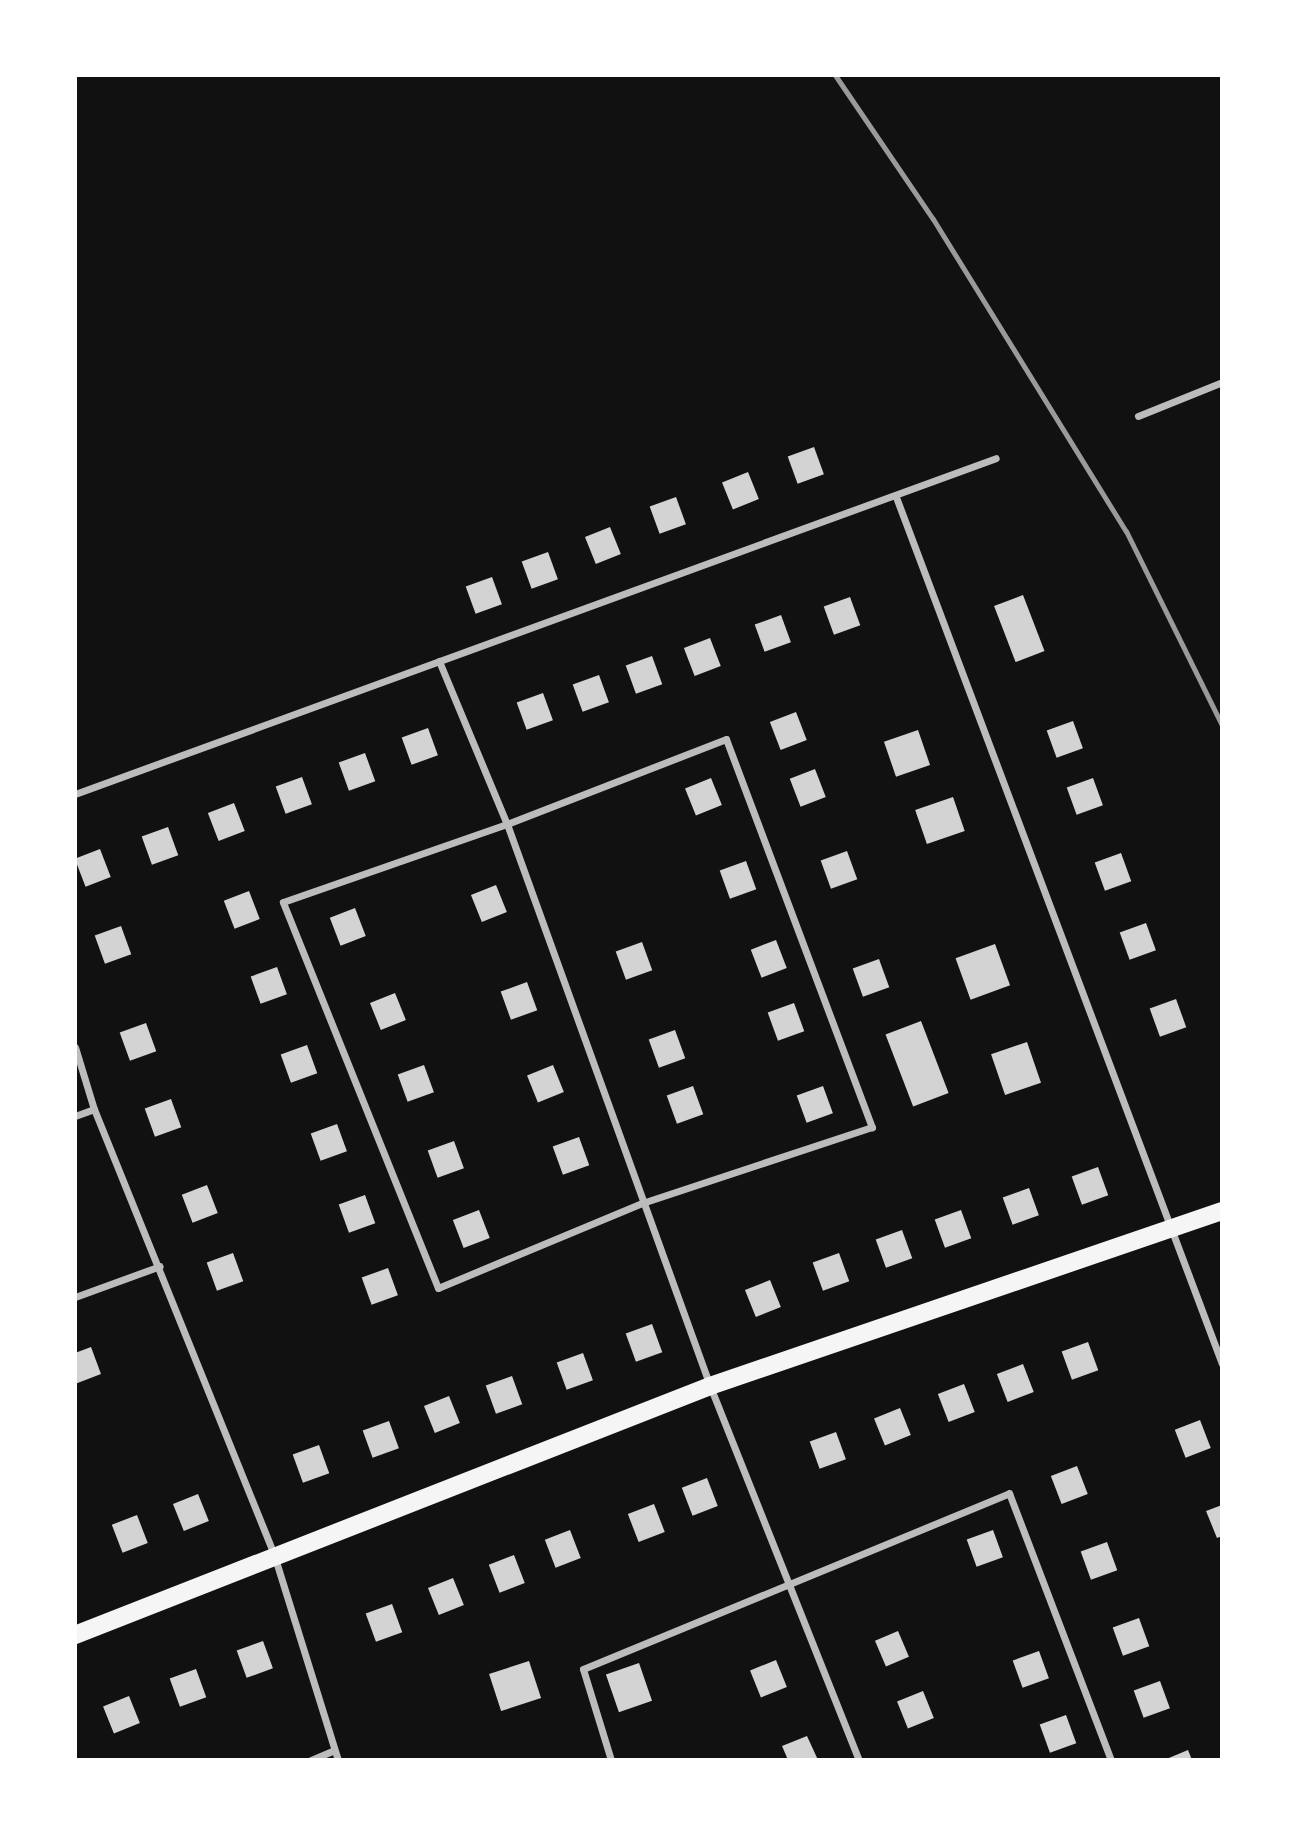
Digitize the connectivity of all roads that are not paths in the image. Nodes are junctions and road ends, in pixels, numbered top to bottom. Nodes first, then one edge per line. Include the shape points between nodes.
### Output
1 (1222, 382) edge
2 (1138, 416) dead end
3 (996, 458) dead end
4 (896, 497) junction
5 (439, 661) junction
6 (75, 794) edge
7 (507, 824) junction
8 (75, 1047) edge
9 (94, 1110) junction
10 (75, 1116) edge
11 (642, 1203) junction
12 (1222, 1211) edge
13 (1172, 1230) junction
14 (160, 1266) junction
15 (75, 1297) edge
16 (1222, 1364) edge
17 (710, 1386) junction
18 (275, 1558) junction
19 (793, 1586) junction
20 (75, 1635) edge
21 (334, 1750) junction
22 (311, 1760) edge
23 (338, 1760) edge
24 (611, 1760) edge
25 (859, 1760) edge
26 (1111, 1760) edge

1 - 2 street
3 - 4 street
4 - 5 street
4 - 13 street
5 - 6 street
5 - 7 street
7 - 11 street
7 - 11 street via 283,902 438,1288
7 - 11 street via 726,740 872,1127
8 - 9 street
9 - 10 street
9 - 14 street
11 - 17 street
12 - 13 main road
13 - 16 street
13 - 17 main road
14 - 15 street
14 - 18 street
17 - 18 main road
17 - 19 street
18 - 20 main road
18 - 21 street
19 - 24 street via 583,1669
19 - 25 street
19 - 26 street via 1009,1493
21 - 22 street
21 - 23 street

